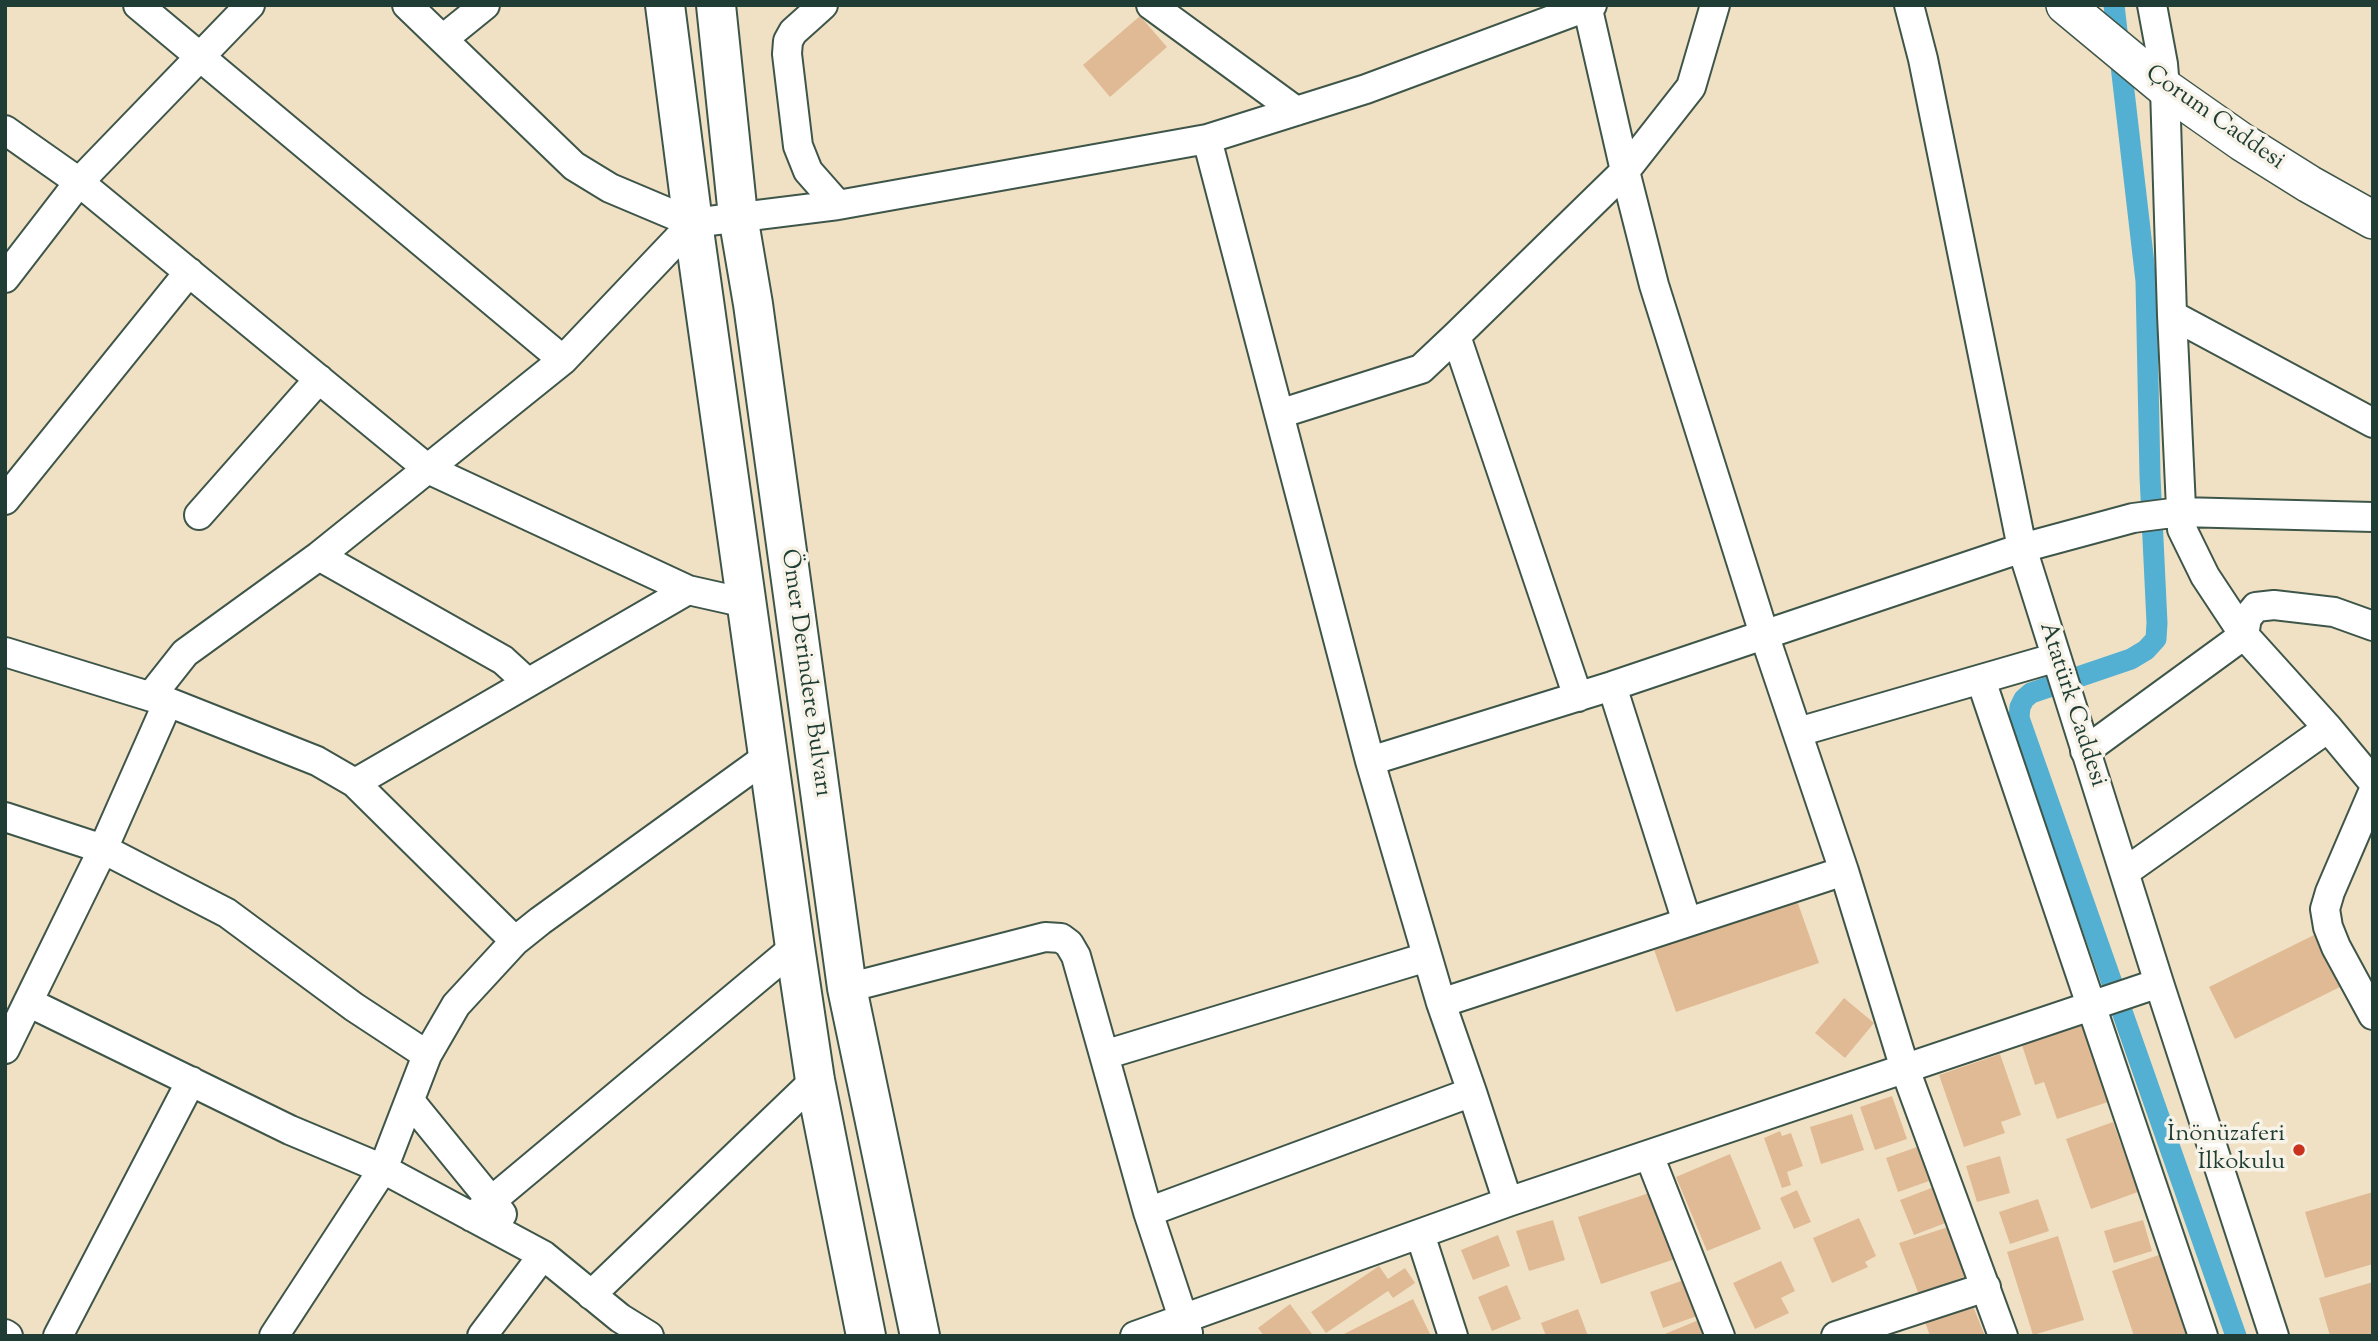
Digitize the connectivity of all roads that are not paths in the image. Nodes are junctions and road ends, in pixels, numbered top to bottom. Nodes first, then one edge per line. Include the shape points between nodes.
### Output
1 (138, 5) edge
2 (250, 5) edge
3 (407, 5) edge
4 (485, 5) edge
5 (665, 5) edge
6 (716, 5) edge
7 (822, 5) edge
8 (1152, 5) edge
9 (1715, 5) edge
10 (1909, 5) edge
11 (1924, 5) edge
12 (2065, 5) edge
13 (2152, 5) edge
14 (1589, 6) edge
15 (443, 39) junction
16 (201, 58) junction
17 (1923, 59) junction
18 (2165, 88) junction
19 (1296, 111) junction
20 (5, 130) edge
21 (1208, 139) junction
22 (1625, 171) junction
23 (79, 182) junction
24 (838, 205) junction
25 (738, 216) junction
26 (2373, 220) edge
27 (693, 223) junction
28 (190, 272) junction
29 (5, 278) edge
30 (2172, 315) junction
31 (1456, 337) junction
32 (563, 360) junction
33 (319, 379) junction
34 (1279, 414) junction
35 (2373, 423) edge
36 (428, 470) junction
37 (5, 500) edge
38 (2370, 509) edge
39 (2180, 512) junction
40 (199, 515) dead end
41 (2022, 548) junction
42 (320, 556) junction
43 (688, 590) junction
44 (746, 603) junction
45 (2373, 626) edge
46 (1764, 634) junction
47 (2244, 635) junction
48 (5, 652) edge
49 (2054, 658) junction
50 (1981, 680) junction
51 (527, 682) junction
52 (1612, 686) junction
53 (1578, 697) junction
54 (160, 699) junction
55 (2328, 728) junction
56 (1798, 732) junction
57 (2085, 751) junction
58 (767, 757) junction
59 (1370, 761) junction
60 (2373, 782) edge
61 (355, 783) junction
62 (2373, 792) edge
63 (5, 817) edge
64 (103, 849) junction
65 (1844, 871) junction
66 (2125, 872) junction
67 (1687, 922) junction
68 (515, 941) junction
69 (795, 947) junction
70 (1427, 957) junction
71 (2159, 983) junction
72 (847, 988) junction
73 (28, 1002) junction
74 (1441, 1003) junction
75 (2091, 1006) junction
76 (2373, 1015) edge
77 (5, 1049) edge
78 (427, 1055) junction
79 (1104, 1055) junction
80 (1905, 1069) junction
81 (815, 1080) junction
82 (191, 1081) junction
83 (1472, 1092) junction
84 (410, 1101) junction
85 (1649, 1155) junction
86 (383, 1169) junction
87 (1508, 1202) junction
88 (481, 1209) junction
89 (1148, 1212) junction
90 (1420, 1234) junction
91 (536, 1252) junction
92 (1986, 1287) junction
93 (591, 1295) junction
94 (1186, 1327) edge
95 (487, 1334) edge
96 (58, 1336) edge
97 (274, 1336) edge
98 (649, 1336) edge
99 (866, 1336) edge
100 (920, 1336) edge
101 (1135, 1336) edge
102 (1452, 1336) edge
103 (1720, 1336) edge
104 (1836, 1336) edge
105 (2003, 1336) edge
106 (2203, 1336) edge
107 (2274, 1336) edge

1 - 16 street
2 - 16 street
3 - 15 street
4 - 15 street
5 - 27 highway, Ömer Derindere Bulvarı
6 - 25 highway, Ömer Derindere Bulvarı
7 - 24 street via 793,32 787,54 798,146 808,171
8 - 19 street
9 - 22 street via 1691,87
10 - 17 street
11 - 17 street
12 - 18 main road, Çorum Caddesi
13 - 18 street
14 - 19 street
14 - 22 street
15 - 27 street via 574,166 610,188
16 - 23 street
16 - 32 street
17 - 41 street, Atatürk Caddesi
18 - 26 main road, Çorum Caddesi via 2242,142
18 - 30 street
19 - 21 street
20 - 23 street
21 - 24 street
21 - 34 street
22 - 31 street
22 - 46 street via 1654,285
23 - 28 street
23 - 29 street
24 - 25 street
25 - 27 street
25 - 72 highway, Ömer Derindere Bulvarı
27 - 32 street
27 - 44 highway, Ömer Derindere Bulvarı
28 - 33 street
28 - 37 street
30 - 35 street
30 - 39 street
31 - 34 street via 1422,369
31 - 53 street
32 - 36 street
33 - 36 street
33 - 40 street
34 - 59 street
36 - 42 street
36 - 43 street
38 - 39 street
39 - 41 street via 2133,518
39 - 47 street via 2194,556
41 - 46 street
41 - 49 street, Atatürk Caddesi
42 - 51 street via 503,660
42 - 54 street via 185,653
43 - 44 street
43 - 51 street
44 - 58 highway, Ömer Derindere Bulvarı
45 - 47 street via 2334,612 2268,605 2251,611
46 - 52 street
46 - 56 street
47 - 55 street
47 - 57 street
48 - 54 street
49 - 50 street
49 - 57 street, Atatürk Caddesi
50 - 56 street
50 - 75 street
51 - 61 street
52 - 53 street
52 - 67 street
53 - 59 street
54 - 61 street via 317,761
54 - 64 street
55 - 60 street
55 - 66 street
56 - 65 street
57 - 66 street, Atatürk Caddesi
58 - 68 street
58 - 69 highway, Ömer Derindere Bulvarı
59 - 70 street
61 - 68 street
62 - 76 street via 2325,909 2336,947
63 - 64 street
64 - 73 street
64 - 78 street via 227,913
65 - 67 street
65 - 80 street
66 - 71 street, Atatürk Caddesi
67 - 74 street
68 - 78 street via 456,1005
69 - 81 highway, Ömer Derindere Bulvarı
69 - 88 street
70 - 74 street
70 - 79 street
71 - 75 street
71 - 107 street, Atatürk Caddesi
72 - 79 street via 1045,937 1061,938 1076,956
72 - 100 highway, Ömer Derindere Bulvarı
73 - 77 street
73 - 82 street
74 - 83 street
75 - 80 street
75 - 106 street
78 - 84 street
79 - 89 street
80 - 85 street
80 - 92 street
81 - 93 street
81 - 99 highway, Ömer Derindere Bulvarı
82 - 86 street
82 - 96 street
83 - 87 street
83 - 89 street
84 - 86 street
84 - 88 street
85 - 87 street
85 - 103 street
86 - 88 street
86 - 97 street
87 - 90 street
88 - 91 street
89 - 94 street
90 - 94 street
90 - 102 street
91 - 93 street
91 - 95 street
92 - 104 street
92 - 105 street
93 - 98 street
94 - 101 street

